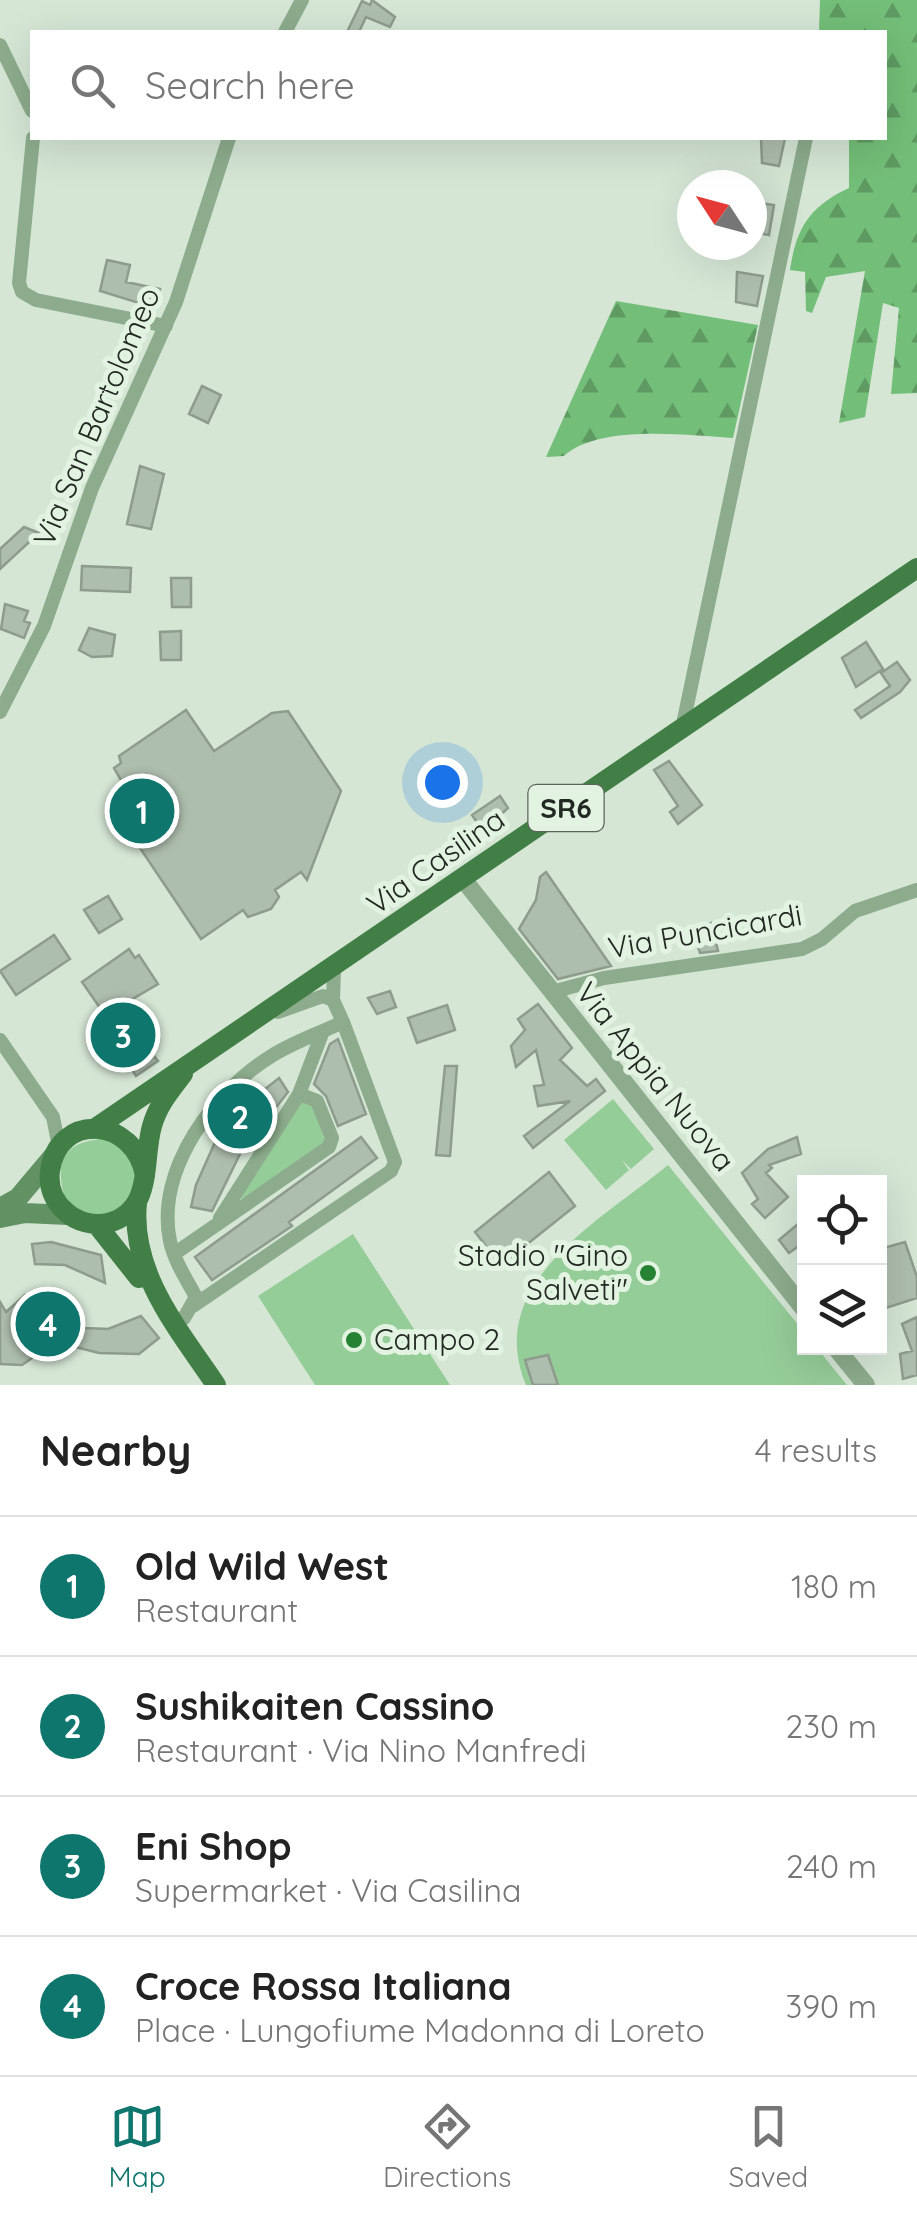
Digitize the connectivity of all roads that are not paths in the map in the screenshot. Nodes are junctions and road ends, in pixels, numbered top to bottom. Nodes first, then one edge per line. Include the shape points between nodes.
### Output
1 (302, 0) edge
2 (286, 30) edge
3 (0, 46) edge
4 (30, 107) edge
5 (33, 140) edge
6 (229, 140) edge
7 (806, 140) edge
8 (166, 326) junction
9 (917, 568) edge
10 (0, 712) edge
11 (682, 729) junction
12 (463, 879) junction
13 (917, 890) edge
14 (334, 968) junction
15 (552, 992) junction
16 (333, 1000) junction
17 (261, 1019) junction
18 (342, 1022) junction
19 (323, 1031) junction
20 (0, 1040) edge
21 (187, 1069) junction
22 (299, 1094) junction
23 (53, 1116) junction
24 (87, 1130) junction
25 (57, 1150) junction
26 (145, 1176) junction
27 (137, 1203) junction
28 (0, 1208) edge
29 (68, 1215) junction
30 (0, 1218) edge
31 (217, 1224) junction
32 (97, 1225) junction
33 (174, 1254) junction
34 (137, 1264) junction
35 (797, 1300) edge
36 (192, 1307) junction
37 (172, 1319) junction
38 (842, 1355) edge
39 (204, 1385) edge
40 (216, 1385) edge
41 (866, 1385) edge

1 - 2 street
3 - 4 street
5 - 8 street via 22,292
6 - 8 street, Via San Bartolomeo
7 - 11 street
8 - 10 street, Via San Bartolomeo via 92,488 44,626
9 - 11 main road, Via Casilina / SR6
11 - 12 main road, Via Casilina / SR6
12 - 14 main road, Via Casilina / SR6
12 - 15 street, Via Appia Nuova
13 - 15 street, Via Puncicardi via 855,911 802,948
14 - 16 street
14 - 17 main road, Via Casilina / SR6
15 - 35 street, Via Appia Nuova
16 - 17 street via 314,998
16 - 18 street
17 - 21 main road, Via Casilina / SR6
18 - 19 street
18 - 36 street via 384,1127 395,1162 391,1171
19 - 22 street
19 - 33 street via 253,1069 198,1130 170,1201
20 - 23 street
21 - 24 main road, Via Casilina / SR6
21 - 26 main road, Via Casilina / SR6 via 160,1104
22 - 31 street
22 - 31 street via 318,1100 332,1142
23 - 24 street
23 - 25 street
24 - 25 main road, Via Casilina / SR6
24 - 26 main road via 124,1136
25 - 28 main road via 18,1198
25 - 29 main road via 50,1166 52,1193
26 - 27 main road, Via Casilina / SR6
27 - 32 main road via 126,1215
27 - 34 main road, Via Casilina
29 - 30 main road
29 - 32 main road
31 - 33 street
32 - 34 main road
33 - 36 street via 196,1297
34 - 37 main road
34 - 39 main road
36 - 37 street via 184,1318
37 - 40 main road
38 - 41 street

